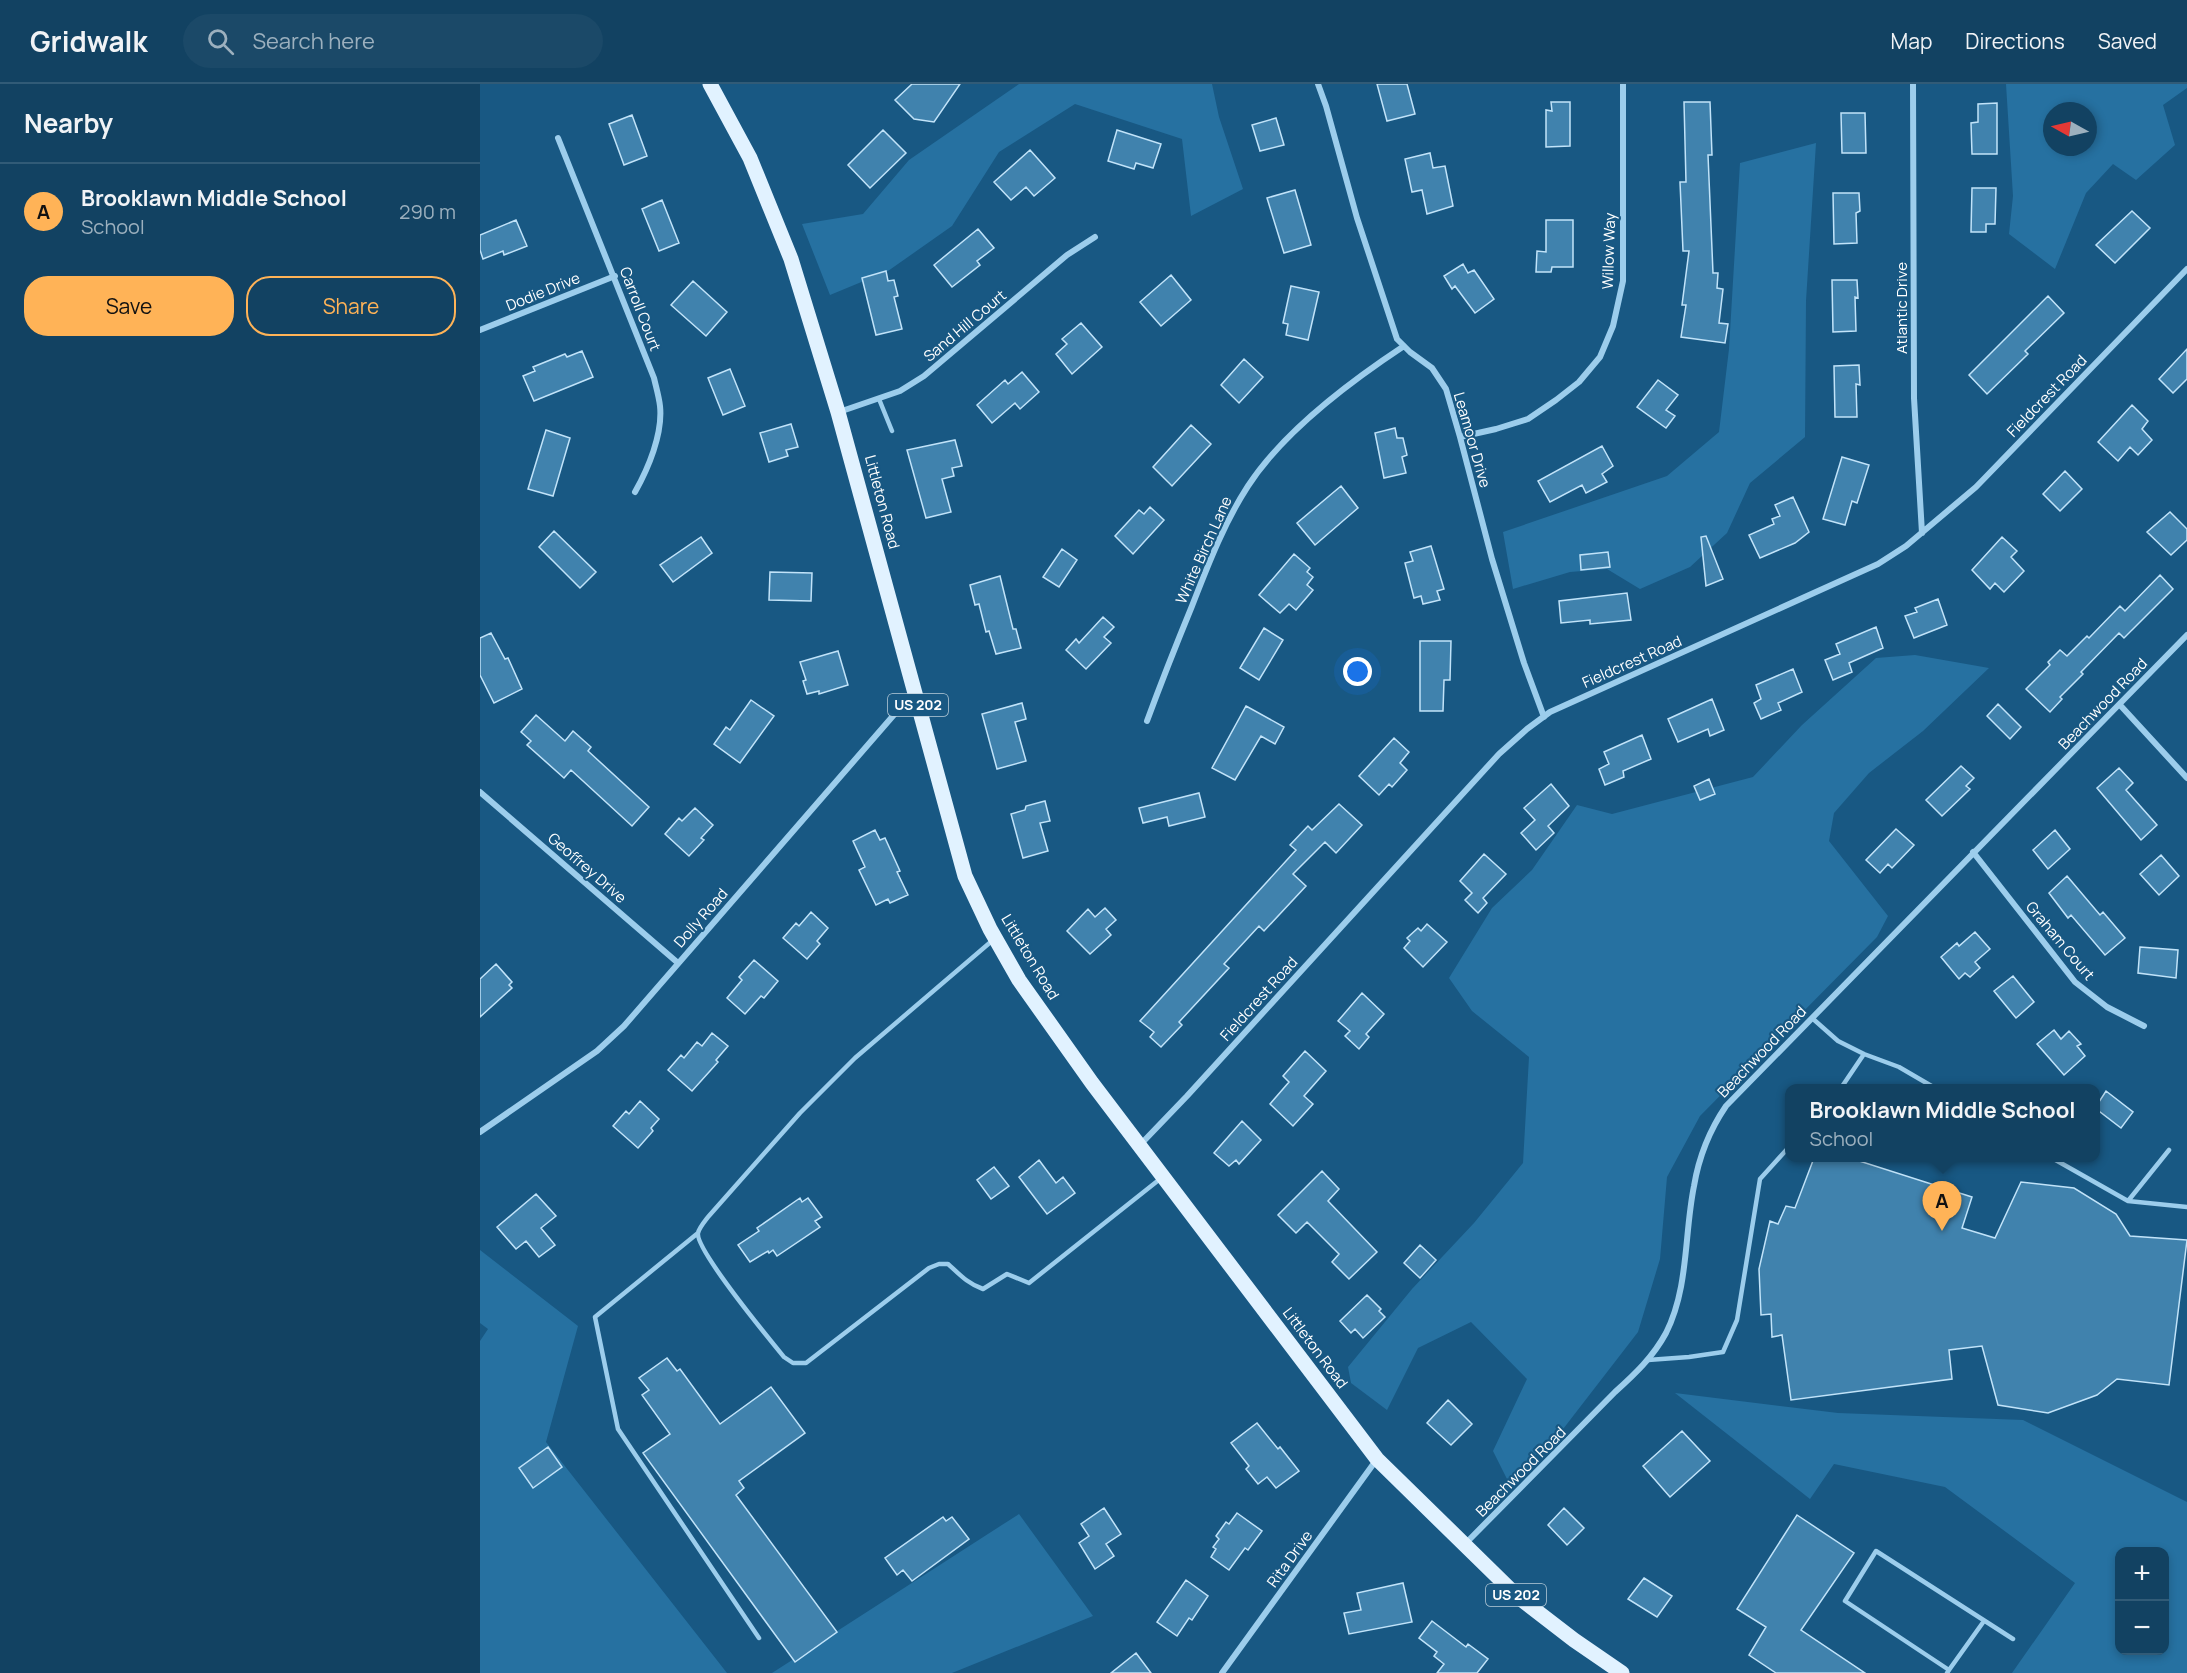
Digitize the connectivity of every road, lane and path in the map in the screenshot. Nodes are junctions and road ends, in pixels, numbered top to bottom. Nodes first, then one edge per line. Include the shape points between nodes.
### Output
1 (710, 84) edge
2 (1318, 84) edge
3 (1623, 84) edge
4 (1913, 84) edge
5 (558, 138) dead end
6 (1095, 237) dead end
7 (2187, 269) edge
8 (615, 276) junction
9 (480, 330) edge
10 (1404, 346) junction
11 (879, 399) junction
12 (838, 412) junction
13 (891, 431) dead end
14 (1460, 437) junction
15 (635, 492) dead end
16 (1922, 533) junction
17 (2187, 635) edge
18 (915, 692) junction
19 (2120, 705) junction
20 (1544, 717) junction
21 (1147, 722) dead end
22 (2187, 778) edge
23 (480, 792) edge
24 (1973, 852) junction
25 (995, 938) junction
26 (678, 963) junction
27 (1812, 1018) junction
28 (2144, 1026) dead end
29 (1864, 1054) junction
30 (1844, 1084) edge
31 (1927, 1084) edge
32 (480, 1132) edge
33 (1139, 1145) junction
34 (2169, 1150) dead end
35 (1785, 1151) edge
36 (2059, 1162) edge
37 (1163, 1177) junction
38 (2128, 1202) junction
39 (2187, 1207) edge
40 (698, 1233) junction
41 (1648, 1360) junction
42 (1377, 1459) junction
43 (1465, 1544) junction
44 (1984, 1621) junction
45 (759, 1638) dead end
46 (2013, 1640) dead end
47 (1948, 1671) edge
48 (1222, 1673) edge
49 (1622, 1673) edge

1 - 12 main road, Littleton Road / US 202 via 750,158 791,259
2 - 10 street, Leamoor Drive via 1356,218 1397,339
3 - 14 street, Willow Way via 1623,281 1613,326 1600,357 1579,382 1528,419
4 - 16 street, Atlantic Drive via 1914,398
5 - 8 street, Carroll Court
6 - 11 street, Sand Hill Court via 1067,255 924,376
7 - 16 street, Fieldcrest Road via 1976,487
8 - 9 street, Dodie Drive
8 - 15 street, Carroll Court via 654,378 661,408 653,453
10 - 14 street, Leamoor Drive via 1432,368 1446,389
10 - 21 street, White Birch Lane via 1362,374 1304,424 1249,485 1209,562
11 - 12 street, Sand Hill Court
11 - 13 lane
12 - 18 main road, Littleton Road / US 202
14 - 20 street, Leamoor Drive via 1492,559
16 - 20 street, Fieldcrest Road via 1878,564
17 - 19 street, Beachwood Road
18 - 25 main road, Littleton Road / US 202 via 965,876
18 - 26 street, Dolly Road
19 - 22 street
19 - 24 street, Beachwood Road
20 - 33 street, Fieldcrest Road via 1499,754
23 - 26 street, Geoffrey Drive
24 - 27 street, Beachwood Road
24 - 28 street, Graham Court via 2075,982 2107,1007
25 - 33 main road, Littleton Road / US 202 via 1019,980
25 - 40 lane via 855,1058 800,1113
26 - 32 street, Dolly Road via 597,1051
27 - 29 lane via 1838,1041
27 - 41 street, Beachwood Road via 1726,1106 1712,1127 1693,1187 1677,1306 1666,1333
29 - 30 lane
29 - 31 lane via 1899,1067
33 - 37 main road, Littleton Road / US 202
34 - 38 lane
35 - 41 lane via 1760,1179 1737,1320 1723,1352
36 - 38 lane
37 - 40 lane via 1029,1283 1007,1274 983,1289 969,1283 948,1264 939,1264 903,1286 806,1363 793,1363 784,1357 711,1263
37 - 42 main road, Littleton Road / US 202
38 - 39 lane
40 - 45 lane via 595,1317 618,1429
41 - 43 street, Beachwood Road
42 - 43 main road, Littleton Road / US 202
42 - 48 street, Rita Drive
43 - 49 main road, Littleton Road / US 202 via 1517,1596
44 - 46 lane
44 - 47 lane
44 - 47 lane via 1876,1551 1845,1601

